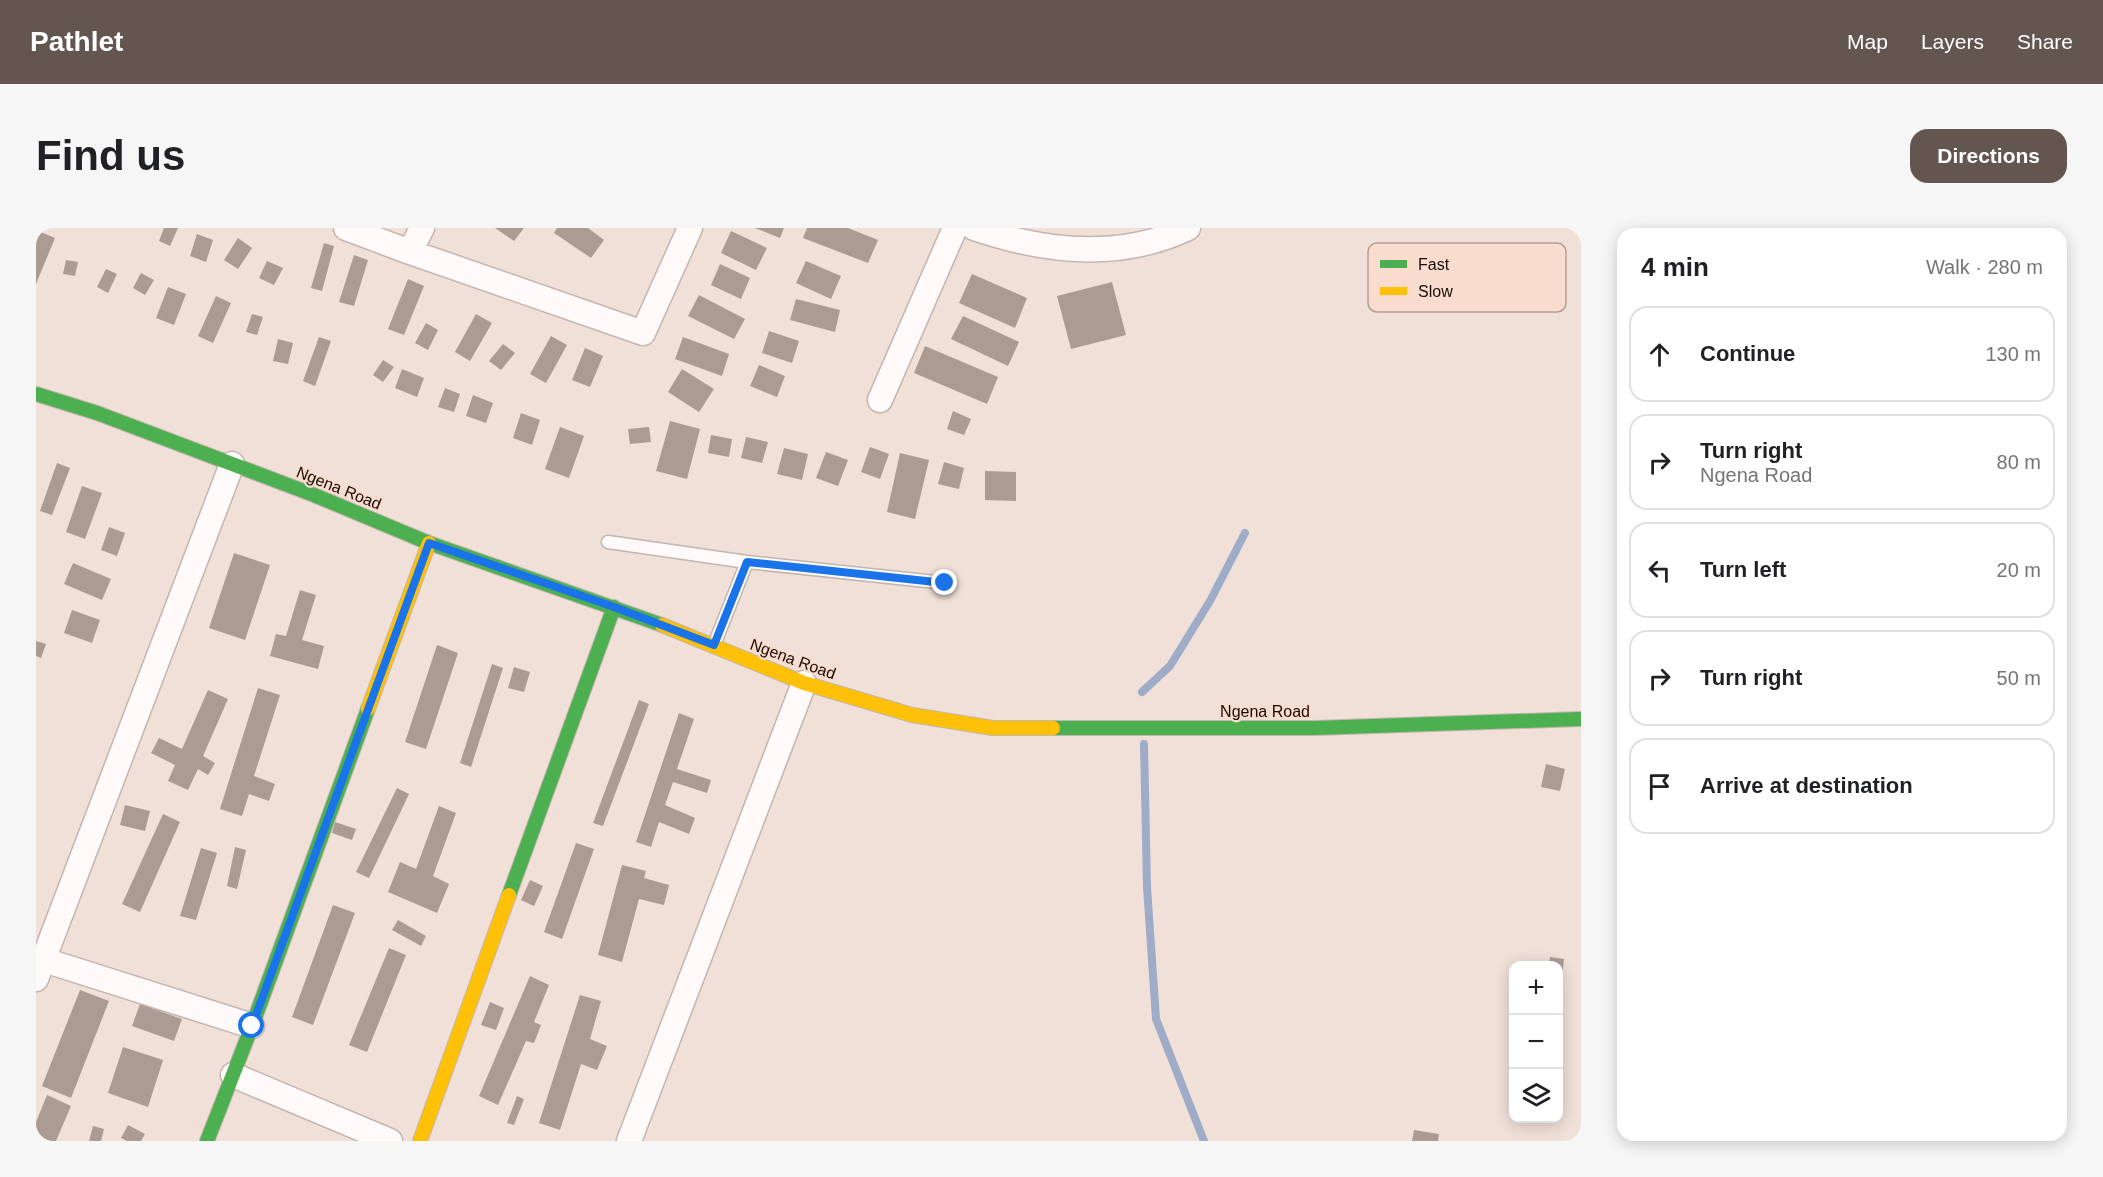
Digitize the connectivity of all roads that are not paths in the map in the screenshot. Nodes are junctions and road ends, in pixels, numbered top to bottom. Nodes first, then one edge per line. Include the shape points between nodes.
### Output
1 (346, 228) edge
2 (422, 228) edge
3 (690, 228) edge
4 (955, 228) edge
5 (974, 228) edge
6 (1188, 228) edge
7 (410, 252) junction
8 (36, 394) edge
9 (880, 400) dead end
10 (232, 464) junction
11 (608, 542) dead end
12 (429, 543) junction
13 (747, 562) junction
14 (945, 583) dead end
15 (614, 607) junction
16 (714, 645) junction
17 (804, 683) junction
18 (1581, 719) edge
19 (40, 970) edge
20 (252, 1026) junction
21 (233, 1075) junction
22 (207, 1141) edge
23 (390, 1141) edge
24 (420, 1141) edge
25 (629, 1141) edge

1 - 7 street
2 - 7 street
3 - 7 street via 643,333
4 - 9 street
5 - 6 street via 1053,248 1106,250 1168,238
8 - 10 street, Ngena Road
10 - 12 street, Ngena Road
10 - 19 street
11 - 13 lane
12 - 15 street, Ngena Road
12 - 20 street
13 - 14 lane
13 - 16 lane
15 - 16 street, Ngena Road
15 - 24 street
16 - 17 street, Ngena Road
17 - 18 street, Ngena Road via 912,715 993,728 1315,728
17 - 25 street
19 - 20 street
20 - 21 street
21 - 22 street
21 - 23 street

